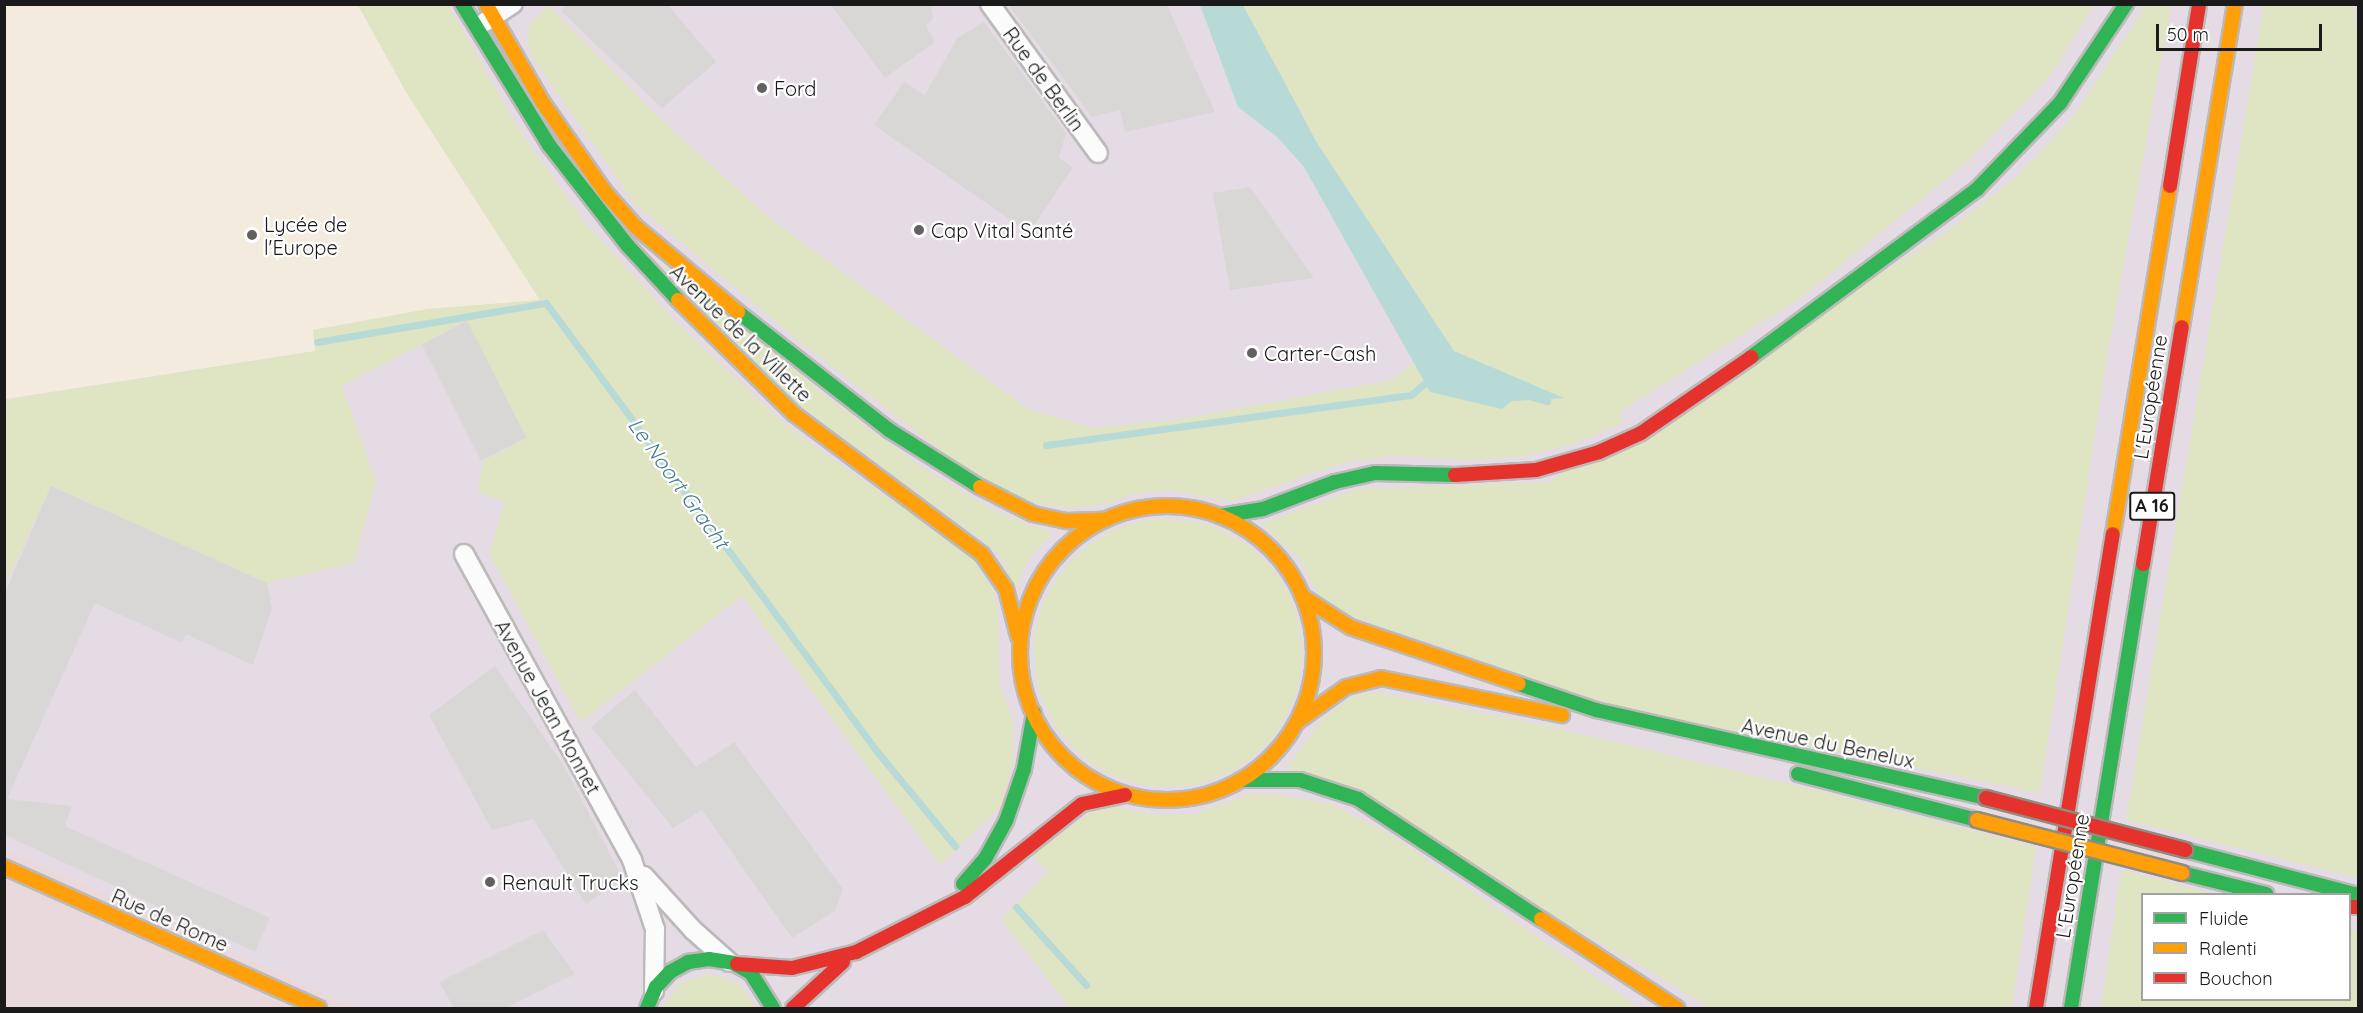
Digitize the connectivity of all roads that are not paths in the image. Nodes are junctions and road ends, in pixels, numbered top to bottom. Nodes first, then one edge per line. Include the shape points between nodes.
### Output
1 (462, 4) edge
2 (513, 4) edge
3 (990, 4) edge
4 (2126, 4) edge
5 (2199, 4) edge
6 (2235, 4) edge
7 (489, 11) edge
8 (476, 28) junction
9 (1098, 153) dead end
10 (1220, 516) junction
11 (1104, 520) junction
12 (464, 554) dead end
13 (1302, 596) junction
14 (1021, 651) junction
15 (1034, 713) junction
16 (1297, 722) junction
17 (1719, 753) dead end
18 (1784, 770) dead end
19 (1241, 780) junction
20 (1131, 795) junction
21 (632, 860) junction
22 (4, 867) edge
23 (2262, 893) edge
24 (2350, 893) edge
25 (927, 918) junction
26 (856, 952) junction
27 (733, 963) junction
28 (648, 1001) edge
29 (319, 1008) edge
30 (773, 1008) edge
31 (794, 1008) edge
32 (1677, 1008) edge
33 (2036, 1008) edge
34 (2071, 1008) edge

1 - 8 main road, Avenue de la Villette
2 - 7 street
3 - 9 street, Rue de Berlin
4 - 10 main road via 2060,103 1977,189 1699,395 1641,433 1599,452 1536,470 1493,476 1398,472 1364,475 1263,509
5 - 33 main road, L'Européenne / A 16
6 - 34 main road, L'Européenne / A 16
7 - 8 street
7 - 11 main road, Avenue de la Villette via 543,103 605,192 636,227 683,269 889,430 956,475 1033,514 1067,521
8 - 14 main road, Avenue de la Villette via 572,177 628,246 699,323 808,425 967,541 992,565 1006,589
10 - 11 main road via 1166,506 1134,510
10 - 13 main road via 1248,530 1272,550
11 - 14 main road via 1072,541 1046,570 1029,605
12 - 21 street, Avenue Jean Monnet
13 - 16 main road via 1311,625 1314,656 1308,694
13 - 24 main road, Avenue du Benelux, bridge via 1350,627 1596,710 1986,798
14 - 15 main road via 1023,679
15 - 20 main road via 1052,743 1076,768 1105,786
15 - 25 main road via 1024,769 999,835 977,869
16 - 17 main road, Avenue du Benelux via 1357,682 1394,679
16 - 19 main road via 1273,755
18 - 23 main road, Avenue du Benelux, bridge
19 - 20 main road via 1191,798 1164,800
19 - 32 main road via 1300,780 1358,799
20 - 25 main road via 1101,797 1082,804 971,893
21 - 27 street, Avenue Jean Monnet via 674,911
21 - 28 street, Avenue Jean Monnet via 655,929
22 - 29 main road, Rue de Rome
25 - 26 main road
26 - 27 main road via 792,968
26 - 31 main road via 822,978
27 - 28 main road via 709,958 684,964 670,972
27 - 30 main road via 759,982

